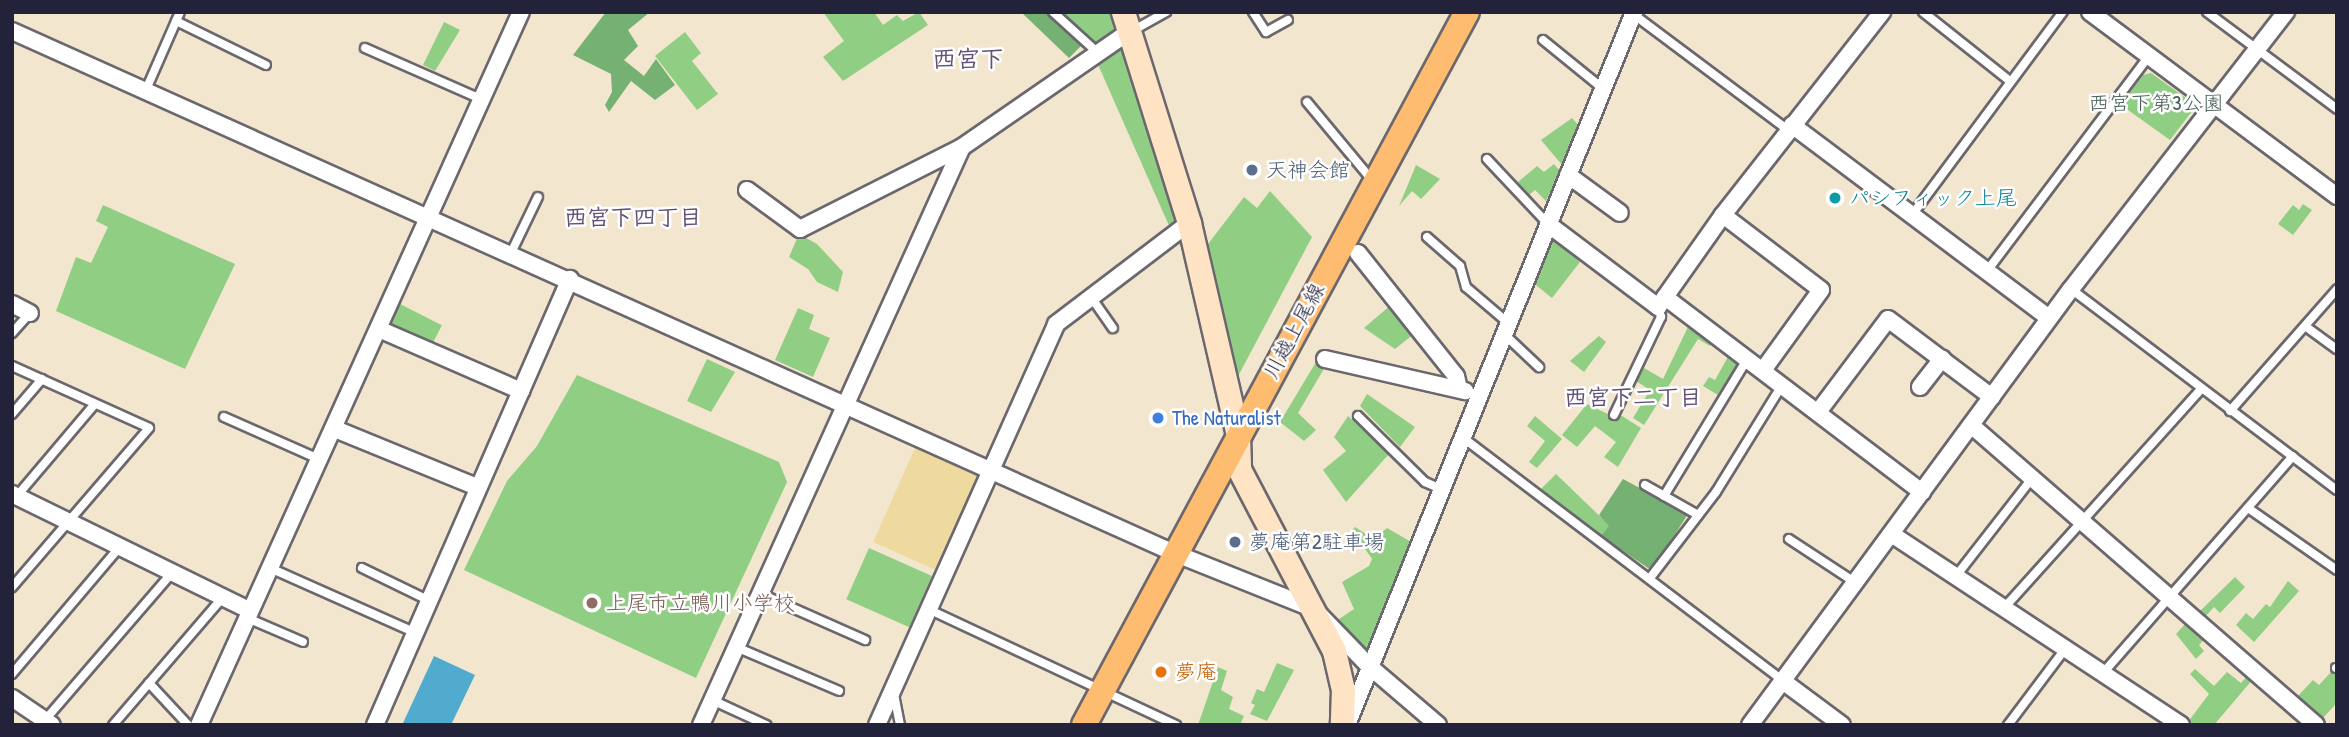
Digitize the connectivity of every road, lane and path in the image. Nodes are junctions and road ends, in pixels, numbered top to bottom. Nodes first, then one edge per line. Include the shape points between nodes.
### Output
1 (180, 12) edge
2 (521, 12) edge
3 (1053, 12) edge
4 (1166, 12) edge
5 (1253, 12) edge
6 (1467, 12) edge
7 (1882, 12) edge
8 (1923, 12) edge
9 (2063, 12) edge
10 (2090, 12) edge
11 (2207, 12) edge
12 (2286, 12) edge
13 (1633, 13) edge
14 (1288, 20) dead end
15 (176, 21) junction
16 (1126, 22) edge
17 (12, 31) edge
18 (1543, 40) dead end
19 (365, 48) dead end
20 (2258, 48) junction
21 (1097, 51) junction
22 (2149, 56) junction
23 (266, 65) dead end
24 (2011, 82) junction
25 (1602, 88) junction
26 (145, 92) junction
27 (483, 100) junction
28 (1307, 102) dead end
29 (2213, 104) junction
30 (2337, 109) edge
31 (1790, 127) junction
32 (962, 148) junction
33 (1487, 159) dead end
34 (1568, 174) junction
35 (1374, 183) junction
36 (747, 190) dead end
37 (2337, 195) edge
38 (538, 197) dead end
39 (1620, 213) dead end
40 (1723, 215) junction
41 (1912, 215) junction
42 (428, 217) junction
43 (1189, 223) junction
44 (1548, 225) junction
45 (1427, 237) dead end
46 (511, 253) junction
47 (1358, 253) dead end
48 (1987, 271) junction
49 (570, 279) junction
50 (2071, 289) junction
51 (2337, 289) edge
52 (1091, 297) junction
53 (1662, 302) junction
54 (12, 304) edge
55 (30, 313) joint
56 (2049, 318) junction
57 (2305, 326) junction
58 (1505, 327) junction
59 (1113, 328) dead end
60 (381, 330) junction
61 (12, 333) edge
62 (2337, 349) edge
63 (1748, 358) junction
64 (1325, 359) dead end
65 (1942, 359) junction
66 (12, 366) edge
67 (1539, 367) dead end
68 (1763, 370) junction
69 (42, 379) junction
70 (1782, 385) junction
71 (1920, 387) dead end
72 (1459, 389) junction
73 (2201, 389) junction
74 (521, 391) junction
75 (1478, 395) junction
76 (1992, 397) junction
77 (95, 404) junction
78 (848, 408) junction
79 (2230, 411) junction
80 (1818, 412) junction
81 (12, 414) edge
82 (1614, 415) dead end
83 (1358, 416) dead end
84 (224, 417) dead end
85 (1971, 425) junction
86 (335, 429) junction
87 (1238, 436) junction
88 (1462, 437) junction
89 (2293, 456) junction
90 (319, 459) junction
91 (990, 470) junction
92 (2033, 477) junction
93 (1645, 485) dead end
94 (477, 486) junction
95 (1441, 489) junction
96 (2337, 489) edge
97 (1922, 492) junction
98 (1664, 496) junction
99 (14, 498) edge
100 (2248, 508) junction
101 (1698, 515) junction
102 (2083, 521) junction
103 (67, 523) junction
104 (1893, 535) junction
105 (1789, 539) dead end
106 (119, 548) junction
107 (1174, 553) junction
108 (268, 568) junction
109 (362, 568) dead end
110 (2337, 570) edge
111 (172, 573) junction
112 (1956, 576) junction
113 (1650, 578) junction
114 (1857, 583) junction
115 (12, 587) edge
116 (761, 594) junction
117 (2170, 596) junction
118 (223, 597) junction
119 (428, 600) junction
120 (2004, 608) junction
121 (928, 609) junction
122 (1314, 609) junction
123 (247, 613) junction
124 (414, 632) junction
125 (865, 640) dead end
126 (303, 642) dead end
127 (736, 647) junction
128 (2065, 648) junction
129 (1369, 666) junction
130 (2102, 673) junction
131 (12, 674) edge
132 (1784, 682) junction
133 (149, 683) junction
134 (893, 688) junction
135 (839, 691) dead end
136 (1101, 692) junction
137 (12, 698) edge
138 (712, 700) junction
139 (49, 723) edge
140 (113, 725) edge
141 (188, 725) edge
142 (199, 725) edge
143 (375, 725) edge
144 (701, 725) edge
145 (766, 725) edge
146 (877, 725) edge
147 (900, 725) edge
148 (1084, 725) edge
149 (1176, 725) edge
150 (1345, 725) edge
151 (1438, 725) edge
152 (1750, 725) edge
153 (1842, 725) edge
154 (2008, 725) edge
155 (2181, 725) edge
156 (2316, 725) edge

1 - 15 lane
2 - 27 street
3 - 21 lane
4 - 16 lane
5 - 14 lane via 1266,32
6 - 35 main road, 川越上尾線
7 - 31 street
8 - 24 lane
9 - 24 lane
10 - 22 street
11 - 20 lane
12 - 20 street
13 - 25 street
13 - 31 lane
15 - 23 lane
15 - 26 lane
16 - 21 street
16 - 43 street
17 - 26 street
18 - 25 lane
19 - 27 lane
20 - 29 street
20 - 30 lane
21 - 32 street
22 - 29 street
22 - 48 lane
24 - 41 lane
25 - 34 street
26 - 42 street
27 - 42 street
28 - 35 lane
29 - 37 street
29 - 50 street
31 - 40 street
31 - 41 street
32 - 36 street via 800,229
32 - 78 street
33 - 44 lane
34 - 39 street
34 - 44 street
35 - 87 main road, 川越上尾線
38 - 46 lane
40 - 53 street
40 - 68 street via 1821,290
41 - 48 street
42 - 46 street
42 - 60 street
43 - 52 street
43 - 87 street
44 - 53 street
44 - 58 street
45 - 58 lane via 1461,266 1466,287
46 - 49 street
47 - 72 street via 1456,376
48 - 56 street
49 - 74 street
49 - 78 street
50 - 56 street
50 - 73 lane
51 - 57 lane
52 - 59 lane
52 - 91 street via 1056,324
53 - 63 street
53 - 82 lane via 1661,317
54 - 55 street
55 - 61 lane
56 - 76 street
57 - 62 lane
57 - 79 lane
58 - 67 lane
58 - 75 street
60 - 74 street
60 - 86 street
63 - 68 street
63 - 98 lane
64 - 72 street
65 - 71 street
65 - 76 street
65 - 80 street via 1888,319
66 - 69 lane
68 - 70 street
69 - 77 lane
69 - 81 lane
70 - 80 street
70 - 101 lane
72 - 75 street
73 - 79 lane
73 - 102 lane
74 - 94 street
75 - 88 street
76 - 85 street
77 - 99 lane
77 - 103 lane via 149,428
78 - 91 street
78 - 116 street
79 - 89 lane
80 - 97 street
83 - 95 lane via 1425,482
84 - 90 lane
85 - 92 street
85 - 97 street
86 - 90 street
86 - 94 street
87 - 107 main road, 川越上尾線
87 - 122 street via 1238,469 1281,556
88 - 95 street
88 - 113 lane
89 - 96 lane
89 - 100 lane
90 - 108 street
91 - 107 street
91 - 121 street
92 - 102 street
92 - 112 lane
93 - 98 lane
94 - 119 street
95 - 129 street
97 - 104 street
98 - 101 lane
99 - 103 street
100 - 110 lane
100 - 117 lane
101 - 113 lane
102 - 117 street
102 - 120 lane
103 - 106 street
103 - 115 lane
104 - 112 street
104 - 114 street
105 - 114 lane via 1844,579
106 - 111 street
106 - 131 lane
107 - 122 street
107 - 136 main road, 川越上尾線
108 - 123 street
108 - 124 lane
109 - 119 lane
111 - 118 street
111 - 139 lane
112 - 120 street
113 - 132 lane
114 - 132 street
116 - 125 lane
116 - 127 street
117 - 130 lane
117 - 156 street
118 - 123 street
118 - 133 lane
119 - 124 street
120 - 128 street
121 - 134 street
121 - 136 lane
122 - 129 street
122 - 150 street via 1334,651
123 - 126 lane
123 - 142 street
124 - 143 street
127 - 135 lane
127 - 138 street
128 - 130 street
128 - 154 lane
129 - 150 street
129 - 151 street
130 - 155 street
132 - 152 street
132 - 153 street
133 - 140 lane
133 - 141 lane
134 - 146 street
134 - 147 lane
136 - 148 main road, 川越上尾線
136 - 149 lane
137 - 139 street
138 - 144 street
138 - 145 lane

